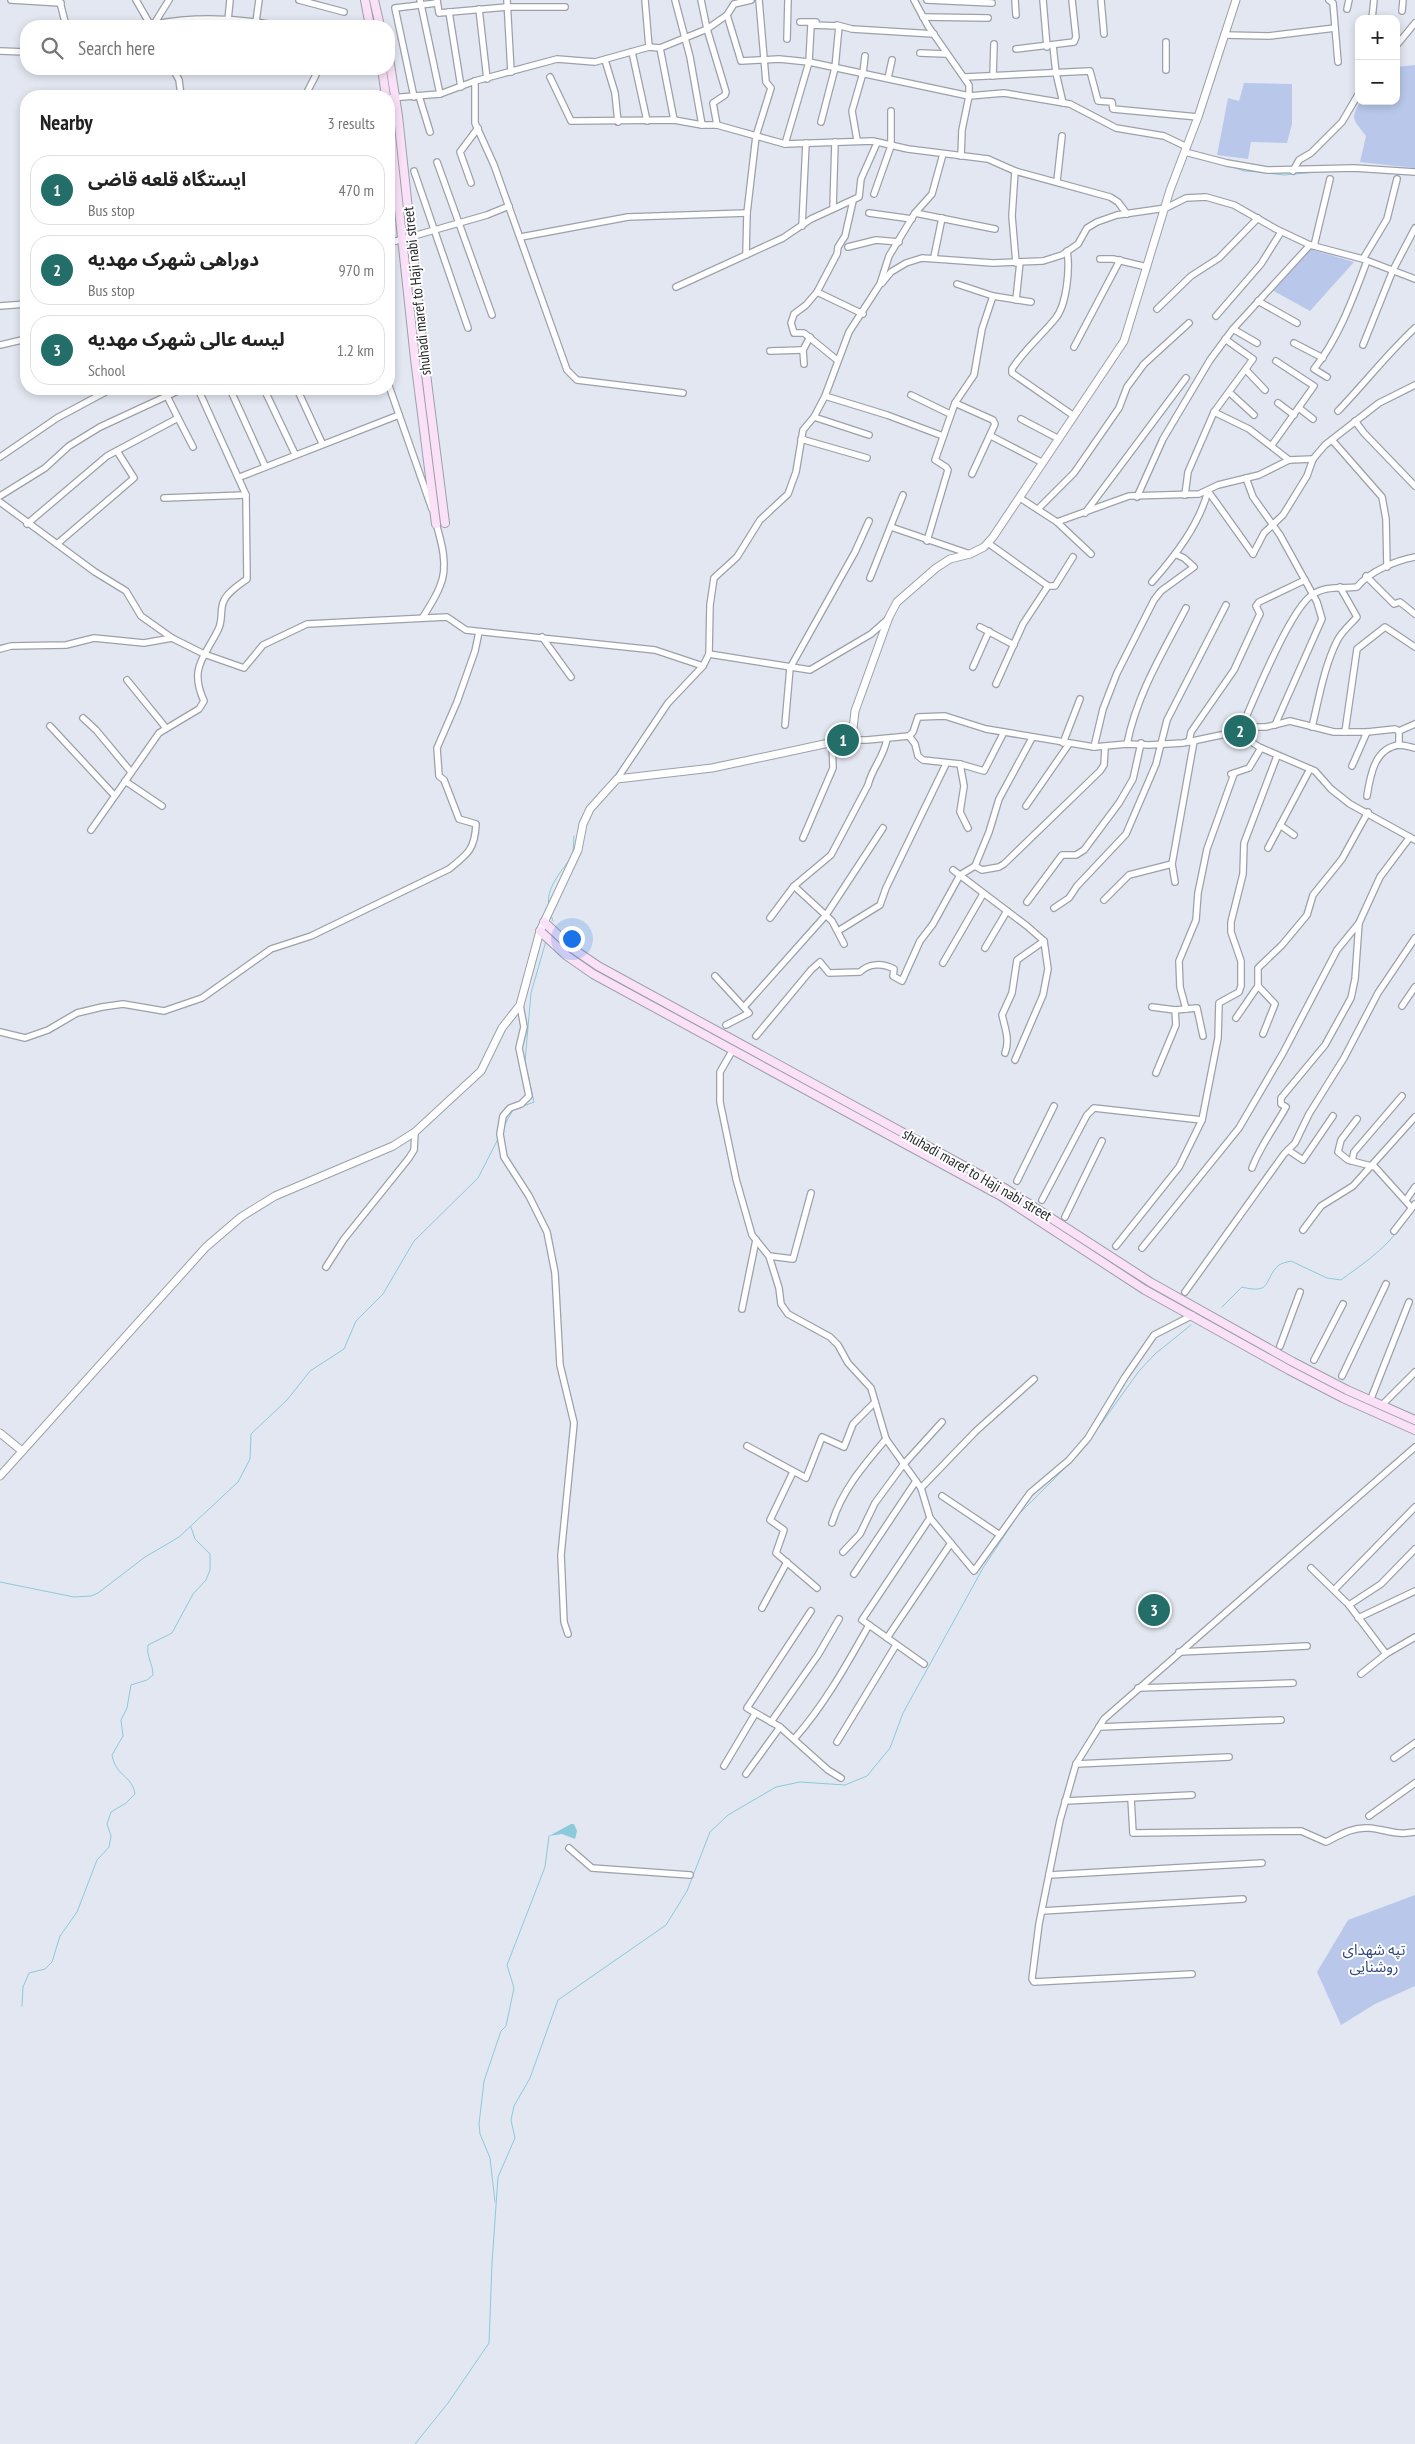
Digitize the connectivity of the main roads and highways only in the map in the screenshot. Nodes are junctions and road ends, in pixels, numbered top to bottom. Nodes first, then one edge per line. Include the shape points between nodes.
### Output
1 (364, 0) edge
2 (374, 0) edge
3 (369, 20) edge
4 (379, 20) edge
5 (384, 75) edge
6 (389, 75) edge
7 (388, 90) edge
8 (390, 90) edge
9 (395, 132) edge
10 (395, 173) edge
11 (445, 523) dead end
12 (436, 524) road end
13 (544, 922) road end
14 (540, 931) road end
15 (1415, 1420) edge
16 (1415, 1430) edge

1 - 3 main road
2 - 4 main road
5 - 7 main road
6 - 8 main road, shuhadi maref to Haji nabi street
9 - 11 main road, shuhadi maref to Haji nabi street
10 - 12 main road
13 - 15 main road, shuhadi maref to Haji nabi street via 573,949 598,966 1006,1189 1150,1282 1347,1390
14 - 16 main road via 593,974 1001,1196 1145,1290 1343,1398

